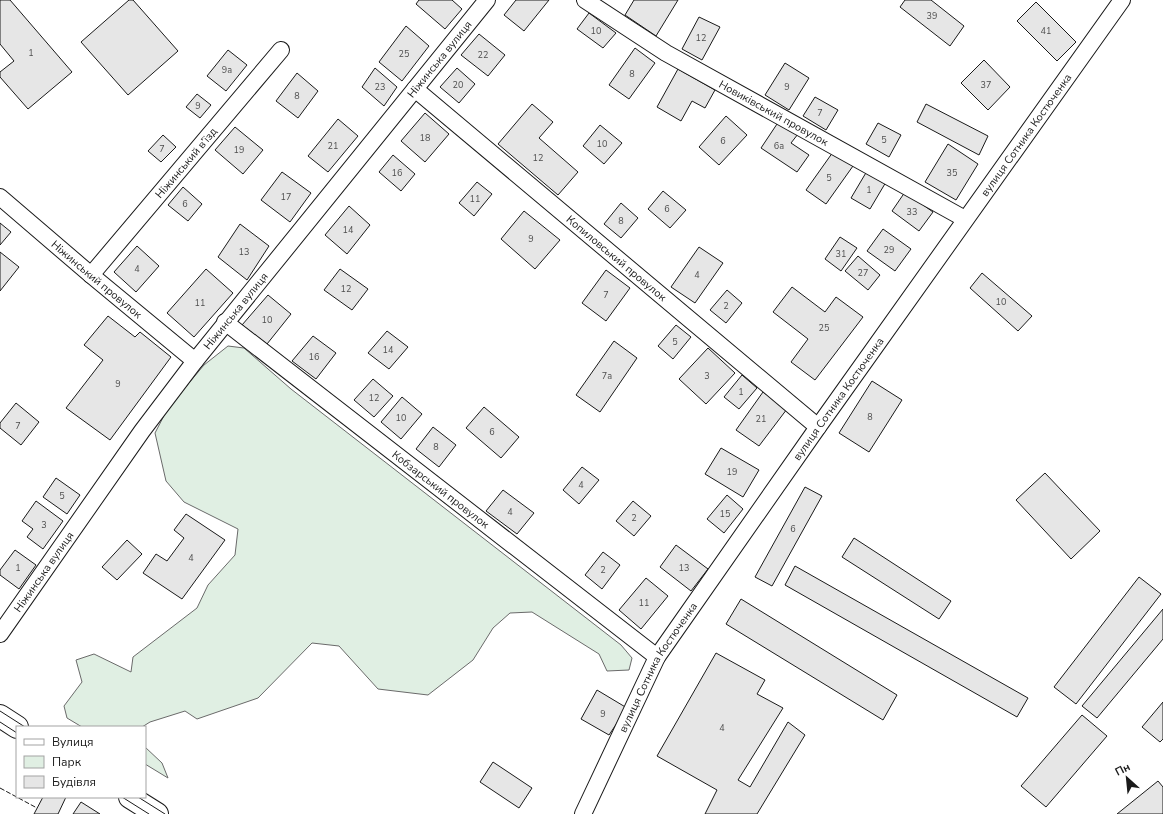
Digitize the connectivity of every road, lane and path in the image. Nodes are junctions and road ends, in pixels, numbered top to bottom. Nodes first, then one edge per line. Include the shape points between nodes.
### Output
1 (487, 0) edge
2 (585, 0) edge
3 (1122, 0) edge
4 (281, 50) dead end
5 (415, 89) junction
6 (0, 197) edge
7 (965, 219) junction
8 (91, 275) junction
9 (225, 322) junction
10 (195, 360) junction
11 (818, 426) junction
12 (0, 634) edge
13 (657, 657) junction
14 (0, 716) edge
15 (16, 726) edge
16 (583, 814) edge

1 - 5 street, Ніжинська вулиця
2 - 7 street, Новиківський провулок via 666,53
3 - 7 street, вулиця Сотника Костюченка
4 - 8 street, Ніжинський в’їзд
5 - 9 street, Ніжинська вулиця
5 - 11 street, Копиловський провулок
6 - 8 street, Ніжинський провулок
7 - 11 street, вулиця Сотника Костюченка
8 - 10 street, Ніжинський провулок
9 - 10 street, Ніжинська вулиця
9 - 13 street, Кобзарський провулок
10 - 12 street, Ніжинська вулиця via 142,431
11 - 13 street, вулиця Сотника Костюченка
13 - 16 street, вулиця Сотника Костюченка
14 - 15 street

